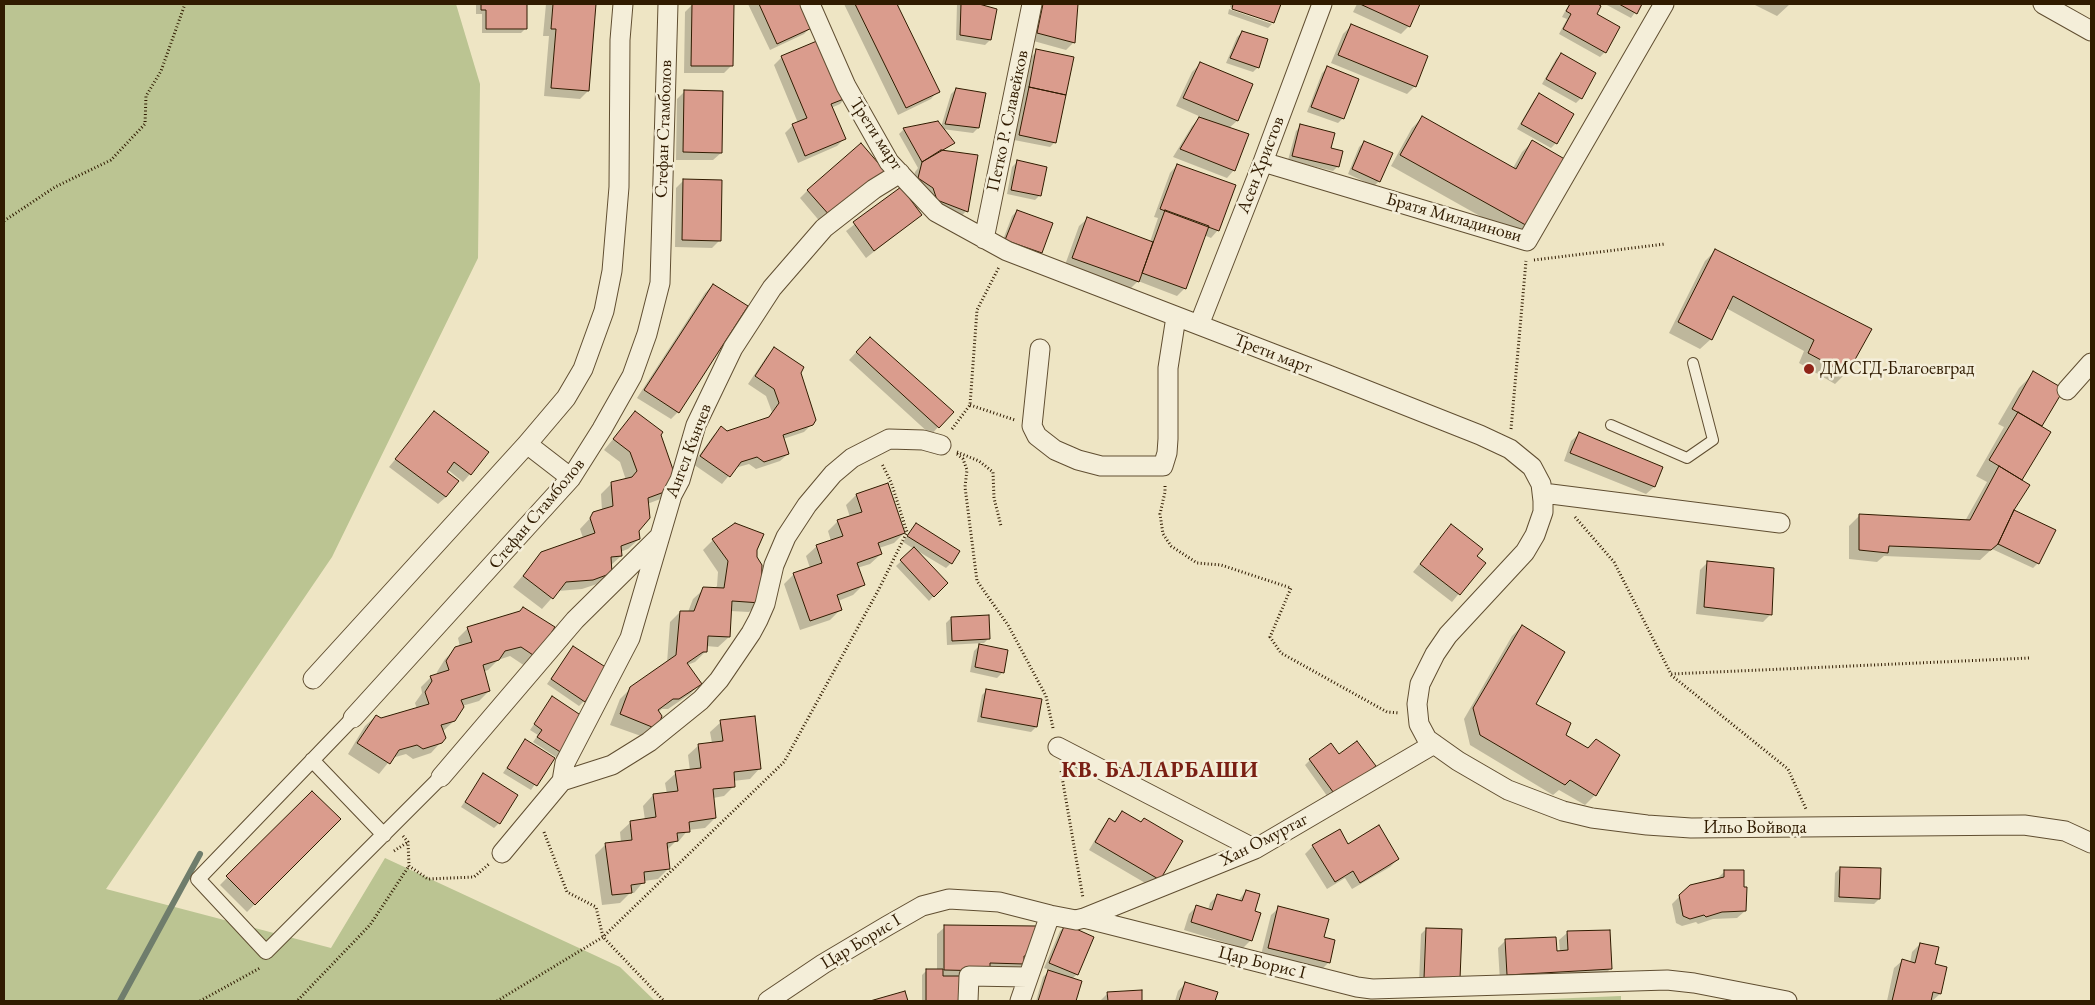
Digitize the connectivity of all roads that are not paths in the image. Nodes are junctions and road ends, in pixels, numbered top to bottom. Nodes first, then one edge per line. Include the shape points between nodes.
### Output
1 (623, 4) edge
2 (668, 4) edge
3 (810, 4) edge
4 (1032, 4) edge
5 (1322, 4) edge
6 (1664, 4) edge
7 (2043, 4) edge
8 (2091, 31) edge
9 (1263, 162) junction
10 (900, 173) junction
11 (984, 239) junction
12 (1176, 317) junction
13 (1199, 325) junction
14 (1040, 349) dead end
15 (1693, 363) dead end
16 (2091, 363) edge
17 (2067, 390) dead end
18 (1611, 425) dead end
19 (527, 444) junction
20 (941, 444) road end
21 (571, 478) junction
22 (1543, 492) junction
23 (1780, 523) dead end
24 (659, 537) junction
25 (313, 680) dead end
26 (354, 718) joint
27 (1434, 744) junction
28 (1058, 747) road end
29 (312, 760) junction
30 (442, 777) joint
31 (562, 782) junction
32 (384, 835) junction
33 (2091, 843) edge
34 (1255, 849) junction
35 (502, 853) road end
36 (1050, 915) junction
37 (1080, 919) junction
38 (1027, 977) junction
39 (768, 1001) edge
40 (968, 1001) edge
41 (1020, 1001) edge
42 (1787, 1001) edge

1 - 19 street via 619,187 611,283 595,339 575,384
2 - 21 street, Стефан Стамболов via 657,299 632,376
3 - 10 street, Трети март via 846,86 889,162
4 - 11 street, Петко Р. Славейков
5 - 9 street, Асен Христов
6 - 9 street, Братя Миладинови via 1527,241
7 - 8 street
9 - 13 street, Асен Христов
10 - 11 street, Трети март via 936,212
10 - 24 street, Ангел Кънчев via 824,228 772,288 733,348 696,425
11 - 12 street, Трети март
12 - 13 street, Трети март
12 - 14 street via 1168,368 1168,439 1163,466 1101,466 1055,450 1037,436 1032,426
13 - 22 street, Трети март via 1510,449 1532,466
15 - 18 lane via 1713,440 1687,458
16 - 17 street
19 - 21 street
19 - 25 street
20 - 31 street via 889,438 842,466 807,505 786,537 774,565 765,604 751,633 719,680 701,700 649,742 612,765
21 - 26 street, Стефан Стамболов
22 - 23 street
22 - 27 street, Трети март via 1543,512 1531,544 1454,629 1435,654 1420,684 1417,716 1422,731
24 - 30 street via 575,620
24 - 31 street, Ангел Кънчев via 630,638 565,763
26 - 29 street
27 - 33 street, Ильо Войвода via 1508,790 1556,809 1592,818 1691,828 2024,825 2065,831
27 - 34 street, Хан Омуртаг
28 - 34 street
29 - 32 street
29 - 32 street via 198,879 266,952
30 - 32 street
31 - 35 street
34 - 37 street, Хан Омуртаг
36 - 37 street, Цар Борис I
36 - 38 street
36 - 39 street, Цар Борис I via 974,899 935,902 887,926
37 - 42 street, Цар Борис I via 1372,989 1667,980
38 - 40 street via 968,976
38 - 41 street

